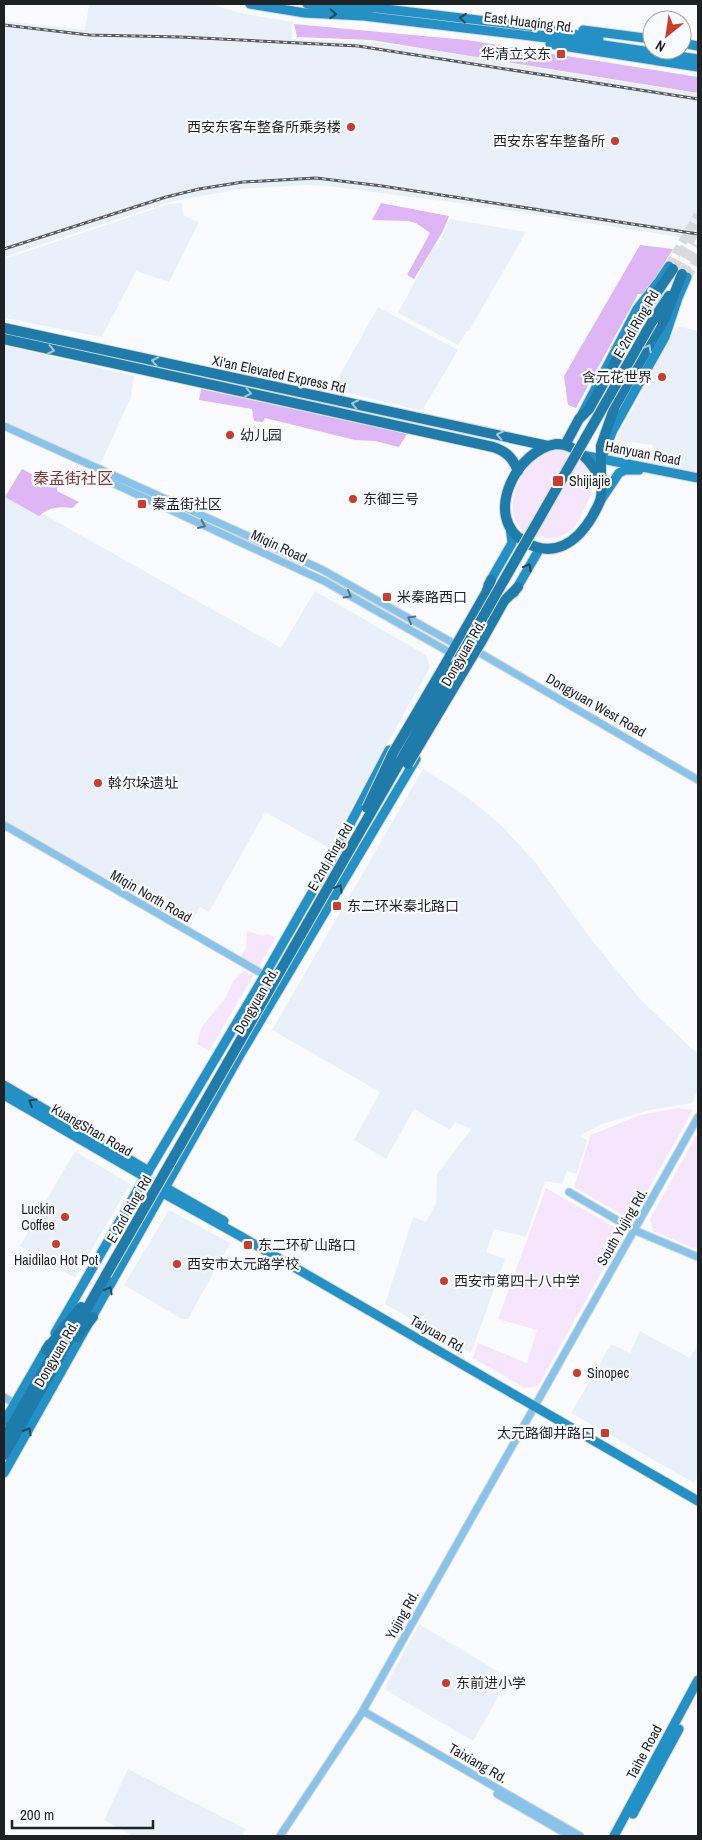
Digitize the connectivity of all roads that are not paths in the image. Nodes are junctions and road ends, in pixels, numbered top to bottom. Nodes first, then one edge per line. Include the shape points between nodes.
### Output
1 (250, 4) edge
2 (308, 6) edge
3 (529, 26) junction
4 (511, 35) junction
5 (642, 38) edge
6 (597, 41) junction
7 (642, 45) edge
8 (698, 59) edge
9 (698, 67) edge
10 (678, 272) junction
11 (665, 281) junction
12 (650, 319) junction
13 (4, 328) edge
14 (4, 339) edge
15 (579, 420) junction
16 (610, 420) junction
17 (4, 426) edge
18 (608, 442) junction
19 (565, 445) junction
20 (548, 446) junction
21 (582, 455) junction
22 (601, 459) junction
23 (630, 463) junction
24 (100, 468) junction
25 (518, 471) junction
26 (698, 478) edge
27 (698, 483) edge
28 (145, 489) junction
29 (601, 490) junction
30 (141, 497) junction
31 (599, 503) junction
32 (510, 526) junction
33 (540, 548) junction
34 (491, 580) junction
35 (518, 587) junction
36 (451, 647) junction
37 (480, 653) junction
38 (698, 780) edge
39 (370, 808) junction
40 (4, 825) edge
41 (265, 975) junction
42 (284, 986) junction
43 (4, 1085) edge
44 (4, 1095) edge
45 (698, 1117) edge
46 (147, 1174) junction
47 (164, 1190) junction
48 (569, 1192) dead end
49 (634, 1230) junction
50 (698, 1257) edge
51 (104, 1273) junction
52 (81, 1307) junction
53 (93, 1316) junction
54 (46, 1350) junction
55 (59, 1359) junction
56 (4, 1397) edge
57 (15, 1404) junction
58 (536, 1404) junction
59 (4, 1422) edge
60 (4, 1438) edge
61 (4, 1455) edge
62 (4, 1473) edge
63 (698, 1494) edge
64 (698, 1501) edge
65 (698, 1680) edge
66 (698, 1693) edge
67 (362, 1712) junction
68 (280, 1836) edge
69 (570, 1836) edge
70 (580, 1836) edge
71 (614, 1836) edge
72 (620, 1836) edge

1 - 2 main road, East Huaqing Rd.
3 -> 2 main road, East Huaqing Rd. via 377,8
2 -> 4 main road, East Huaqing Rd.
3 - 5 main road
3 - 6 main road, East Huaqing Rd.
4 - 6 main road, East Huaqing Rd.
4 - 9 main road via 563,47
6 - 7 main road
6 - 8 main road
10 - 11 highway
10 - 12 highway, E 2nd Ring Rd
10 - 15 main road via 660,281 637,309
16 -> 10 highway via 665,318
10 - 18 main road via 678,298 665,337
11 - 12 highway, E 2nd Ring Rd
11 - 15 highway
12 - 39 highway, E 2nd Ring Rd, bridge
20 -> 13 highway, Xi'an Elevated Express Rd
14 -> 25 highway, Xi'an Elevated Express Rd via 493,447 509,455
15 - 19 highway
16 - 18 main road
16 - 22 highway via 601,446
17 - 24 street, Miqin Road
18 - 22 main road
18 - 23 main road via 613,453
19 - 20 highway
19 - 21 highway
20 - 25 highway via 532,455
21 - 22 main road, Hanyuan Road
21 - 29 highway via 593,467
22 - 23 main road, Hanyuan Road
22 - 29 highway
23 - 26 main road, Hanyuan Road
24 - 28 street, Miqin Road
24 - 30 street, Miqin Road via 108,482
25 - 32 highway via 505,500
27 - 31 main road, Hanyuan Road via 641,470 625,470 617,475
28 - 30 street
36 -> 28 street, Miqin Road via 321,569
29 - 31 highway
30 -> 36 street, Miqin Road via 317,577
31 - 33 highway via 585,528 571,543 557,548
32 - 33 highway via 524,542
32 - 34 main road, Dongyuan Rd. via 512,543
35 -> 33 main road, Dongyuan Rd.
34 - 36 main road, Dongyuan Rd.
34 - 39 highway, bridge via 393,753
35 - 37 main road, Dongyuan Rd.
35 - 39 highway, bridge via 504,601 403,772
36 - 41 main road, Dongyuan Rd. via 395,740
37 - 38 street, Dongyuan West Road
42 -> 37 main road, Dongyuan Rd.
39 - 51 highway, E 2nd Ring Rd, bridge
40 - 41 street, Miqin North Road
41 - 42 street, Miqin North Road
41 - 46 main road, Dongyuan Rd.
42 - 47 main road, Dongyuan Rd.
46 -> 43 main road, KuangShan Road
44 - 46 main road, KuangShan Road
45 - 49 street, South Yujing Rd.
46 - 47 main road, KuangShan Road
46 - 54 main road, Dongyuan Rd.
53 -> 47 main road, Dongyuan Rd.
47 - 58 main road, Taiyuan Rd.
48 - 49 street
49 - 50 street
49 - 58 street, South Yujing Rd.
51 - 52 highway, E 2nd Ring Rd
51 - 55 highway, E 2nd Ring Rd
52 - 54 highway
52 - 60 highway, E 2nd Ring Rd
53 - 55 highway
62 -> 53 main road, Dongyuan Rd.
54 - 57 main road, Dongyuan Rd.
55 - 61 highway, E 2nd Ring Rd
56 - 57 street
57 - 59 main road, Dongyuan Rd.
58 - 63 main road, Taiyuan Rd.
58 - 64 main road, Taiyuan Rd.
58 - 67 street, Yujing Rd.
65 - 71 main road, Taihe Road
66 - 72 main road, Taihe Road
67 - 68 street, Yujing Rd.
67 - 69 street, Taixiang Rd.
67 - 70 street, Taixiang Rd.

